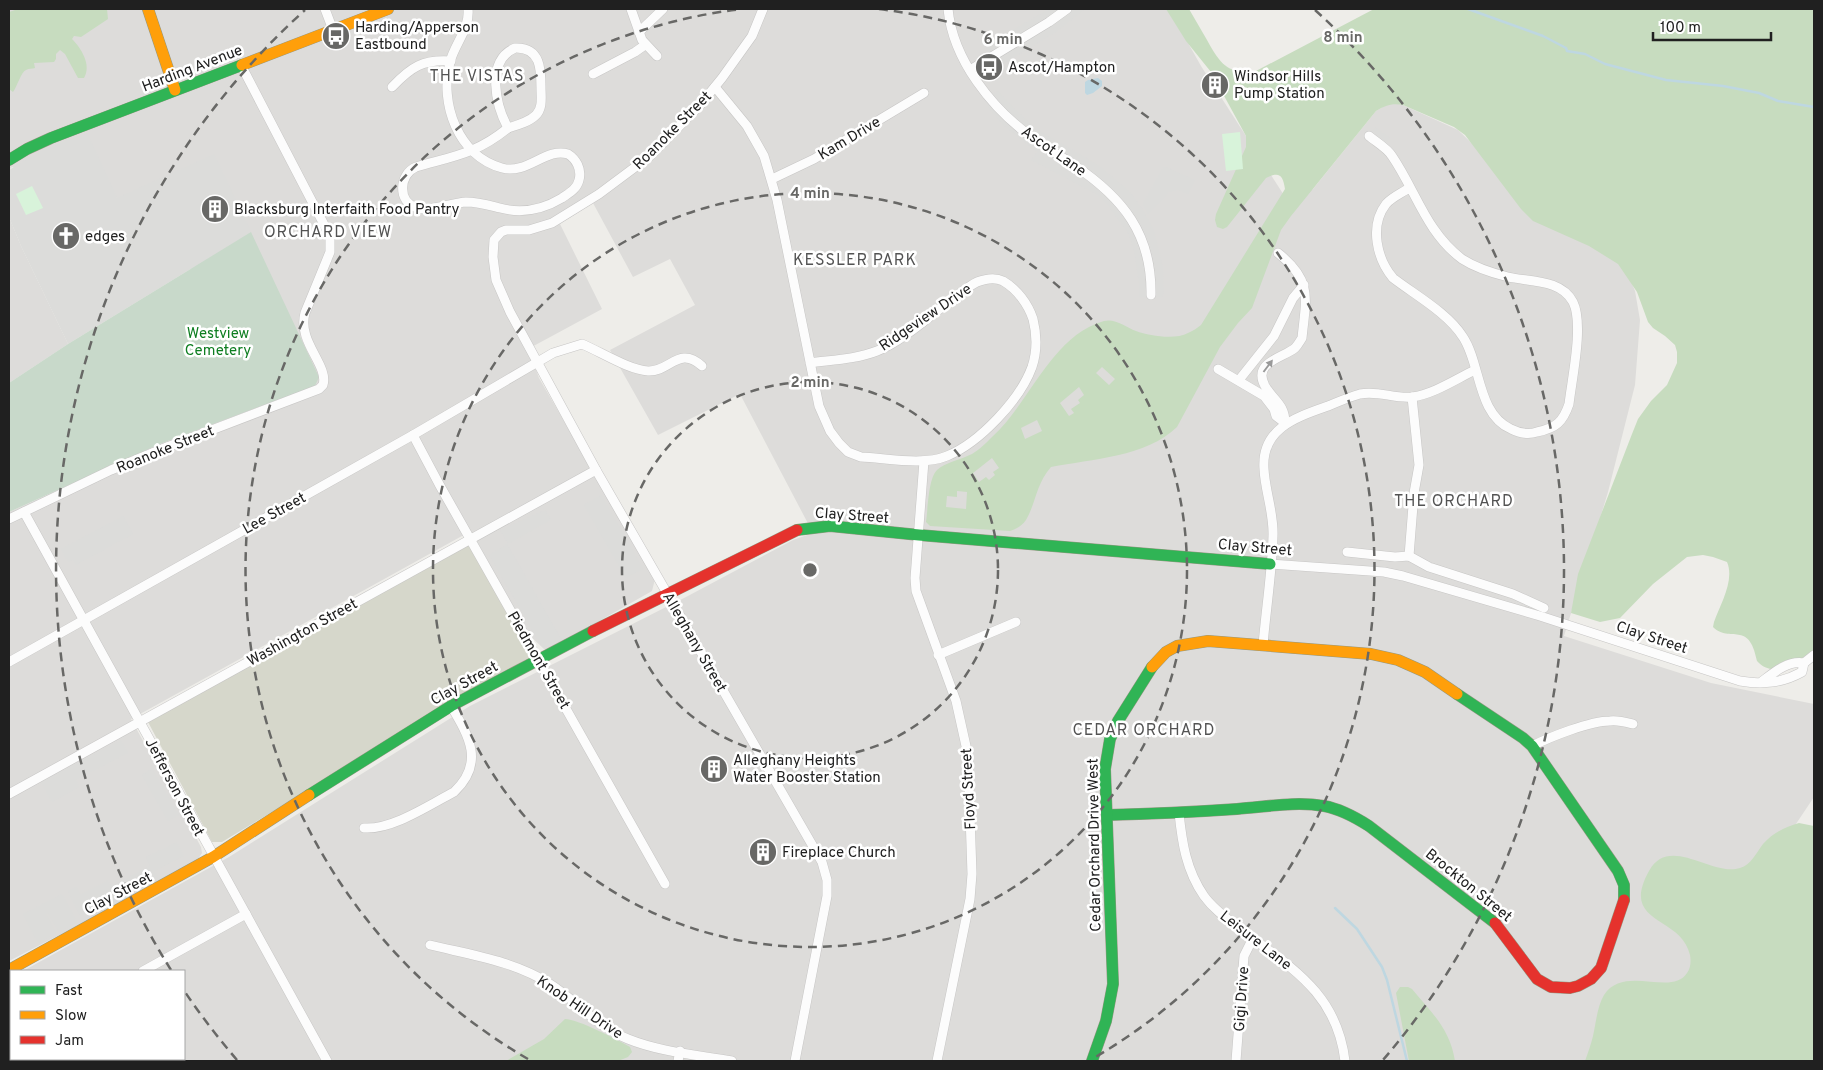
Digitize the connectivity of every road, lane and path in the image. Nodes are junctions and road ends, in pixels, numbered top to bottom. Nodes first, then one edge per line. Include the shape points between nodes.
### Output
1 (148, 9) edge
2 (325, 9) edge
3 (388, 9) edge
4 (468, 9) edge
5 (630, 9) edge
6 (663, 9) edge
7 (763, 9) edge
8 (948, 9) edge
9 (1067, 9) edge
10 (333, 30) junction
11 (639, 32) junction
12 (645, 44) junction
13 (657, 56) dead end
14 (451, 60) junction
15 (241, 65) junction
16 (970, 70) junction
17 (593, 74) dead end
18 (392, 87) dead end
19 (715, 87) junction
20 (175, 90) junction
21 (924, 92) dead end
22 (508, 128) junction
23 (1369, 136) dead end
24 (472, 151) junction
25 (9, 160) edge
26 (772, 179) junction
27 (1409, 188) junction
28 (495, 238) joint
29 (1278, 253) dead end
30 (1304, 285) junction
31 (1151, 295) dead end
32 (538, 363) junction
33 (810, 363) junction
34 (702, 366) dead end
35 (1218, 369) dead end
36 (1475, 370) junction
37 (1239, 380) junction
38 (1412, 397) junction
39 (1285, 423) junction
40 (414, 435) junction
41 (924, 461) junction
42 (596, 470) junction
43 (24, 512) junction
44 (9, 519) edge
45 (919, 536) junction
46 (470, 539) junction
47 (1347, 552) dead end
48 (1409, 556) junction
49 (1270, 564) junction
50 (667, 593) junction
51 (1544, 608) dead end
52 (85, 620) junction
53 (1016, 622) dead end
54 (1263, 645) junction
55 (938, 655) junction
56 (1814, 655) edge
57 (539, 660) junction
58 (9, 662) edge
59 (451, 706) junction
60 (140, 721) junction
61 (1633, 724) dead end
62 (1532, 746) junction
63 (9, 794) edge
64 (1179, 812) junction
65 (1107, 815) junction
66 (364, 828) dead end
67 (213, 857) junction
68 (665, 884) dead end
69 (246, 914) junction
70 (1253, 938) junction
71 (430, 945) dead end
72 (9, 970) edge
73 (145, 970) edge
74 (680, 1052) junction
75 (324, 1061) edge
76 (678, 1061) edge
77 (732, 1061) edge
78 (794, 1061) edge
79 (937, 1061) edge
80 (1092, 1061) edge
81 (1236, 1061) edge
82 (1345, 1061) edge

1 - 20 street
2 - 10 street
3 - 10 street, Harding Avenue
4 - 14 street via 466,28
5 - 11 street
6 - 11 street
7 - 19 street, Roanoke Street via 752,36
8 - 16 street, Ascot Lane via 951,30
9 - 16 street
10 - 15 street, Harding Avenue
11 - 12 street
12 - 13 street
12 - 17 street
14 - 18 street via 432,60 417,65
14 - 24 street via 448,104 455,124
15 - 20 street, Harding Avenue
15 - 43 street, Roanoke Street via 330,236 330,252 303,324 323,375 323,385 127,464
16 - 31 street, Ascot Lane via 1011,121 1094,179 1127,211 1146,250
19 - 26 street, Ridgeview Drive via 754,136
19 - 28 street, Roanoke Street via 650,156 599,194 546,226 506,230
20 - 25 street, Harding Avenue via 51,138
21 - 26 street, Kam Drive via 814,159
22 - 22 street via 497,101 497,73 508,52 522,48 532,53 541,66 541,104 536,116
22 - 24 street
23 - 27 street via 1391,154
24 - 24 street via 409,171 402,184 407,201 423,209 468,202 507,210 533,210 561,198 574,190 579,182 577,164 563,152 555,152 509,170
26 - 33 street, Ridgeview Drive
27 - 36 street via 1391,200 1382,211 1377,237 1379,254 1393,278 1452,323 1464,338
27 - 36 street via 1438,235 1463,259 1492,273 1554,285 1573,301 1578,327 1569,404 1558,424 1524,434 1503,426 1491,410
28 - 32 street, Alleghany Street via 493,257 499,288
29 - 30 street via 1300,273
30 - 37 street via 1274,336
39 -> 30 street via 1285,414 1264,385 1263,372 1272,360 1295,348 1302,338 1306,300
32 - 34 street, Lee Street via 553,353 582,344 649,371 686,357
32 - 40 street, Lee Street
32 - 42 street, Alleghany Street
33 - 41 street, Ridgeview Drive via 820,406 830,431 844,449 861,456
33 - 41 street, Ridgeview Drive via 859,356 886,347 979,281 1001,280 1016,292 1031,313 1036,337 1035,356 1024,382 998,418 972,441 946,457
35 - 37 street
36 - 38 street
37 - 39 street via 1264,396 1276,416
38 - 39 street via 1378,392 1360,394
38 - 48 street via 1419,465
39 - 49 street via 1266,449 1263,466 1273,527
40 - 46 street, Piedmont Street
40 - 52 street, Lee Street
41 - 45 street, Floyd Street
42 - 46 street, Washington Street
42 - 50 street, Alleghany Street
43 - 44 street, Roanoke Street
43 - 52 street, Jefferson Street
45 - 49 street, Clay Street
45 - 50 street, Clay Street via 830,526 812,527 788,533
45 - 55 street, Floyd Street via 916,591
46 - 57 street, Piedmont Street
46 - 60 street, Washington Street
47 - 48 street
48 - 51 street via 1429,567 1513,594
49 - 54 street
49 - 56 street, Clay Street via 1403,576 1540,616 1740,681 1778,682 1793,677 1802,672 1804,663
50 - 57 street, Clay Street
50 - 78 street, Alleghany Street via 819,854 825,871 827,896
52 - 58 street, Lee Street
52 - 60 street, Jefferson Street
53 - 55 street
54 - 62 street, Cedar Orchard Drive West via 1371,654 1410,665
54 - 65 street, Cedar Orchard Drive West via 1190,643 1177,646 1158,660 1118,721 1110,739 1105,769
55 - 79 street, Floyd Street via 956,701 968,755 972,874 970,899
57 - 59 street, Clay Street
57 - 68 street, Piedmont Street
59 - 66 street via 471,744 471,769 462,785 390,824 374,829
59 - 67 street, Clay Street
60 - 63 street, Washington Street
60 - 67 street, Jefferson Street
61 - 62 street via 1601,722
62 - 64 street, Brockton Street via 1618,871 1624,885 1622,907 1601,968 1591,979 1570,988 1551,987 1537,979 1498,925 1356,817 1331,808 1301,804
64 - 65 street, Brockton Street
64 - 70 street, Leisure Lane via 1185,858 1204,896 1219,913
65 - 80 street, Cedar Orchard Drive West via 1113,984 1106,1021
67 - 69 street, Jefferson Street
67 - 72 street, Clay Street
69 - 73 street
69 - 75 street, Jefferson Street
70 - 81 street, Gigi Drive via 1244,956
70 - 82 street, Leisure Lane via 1318,992 1337,1024
71 - 74 street, Knob Hill Drive via 526,971 556,987 614,1033
74 - 76 street
74 - 77 street, Knob Hill Drive

